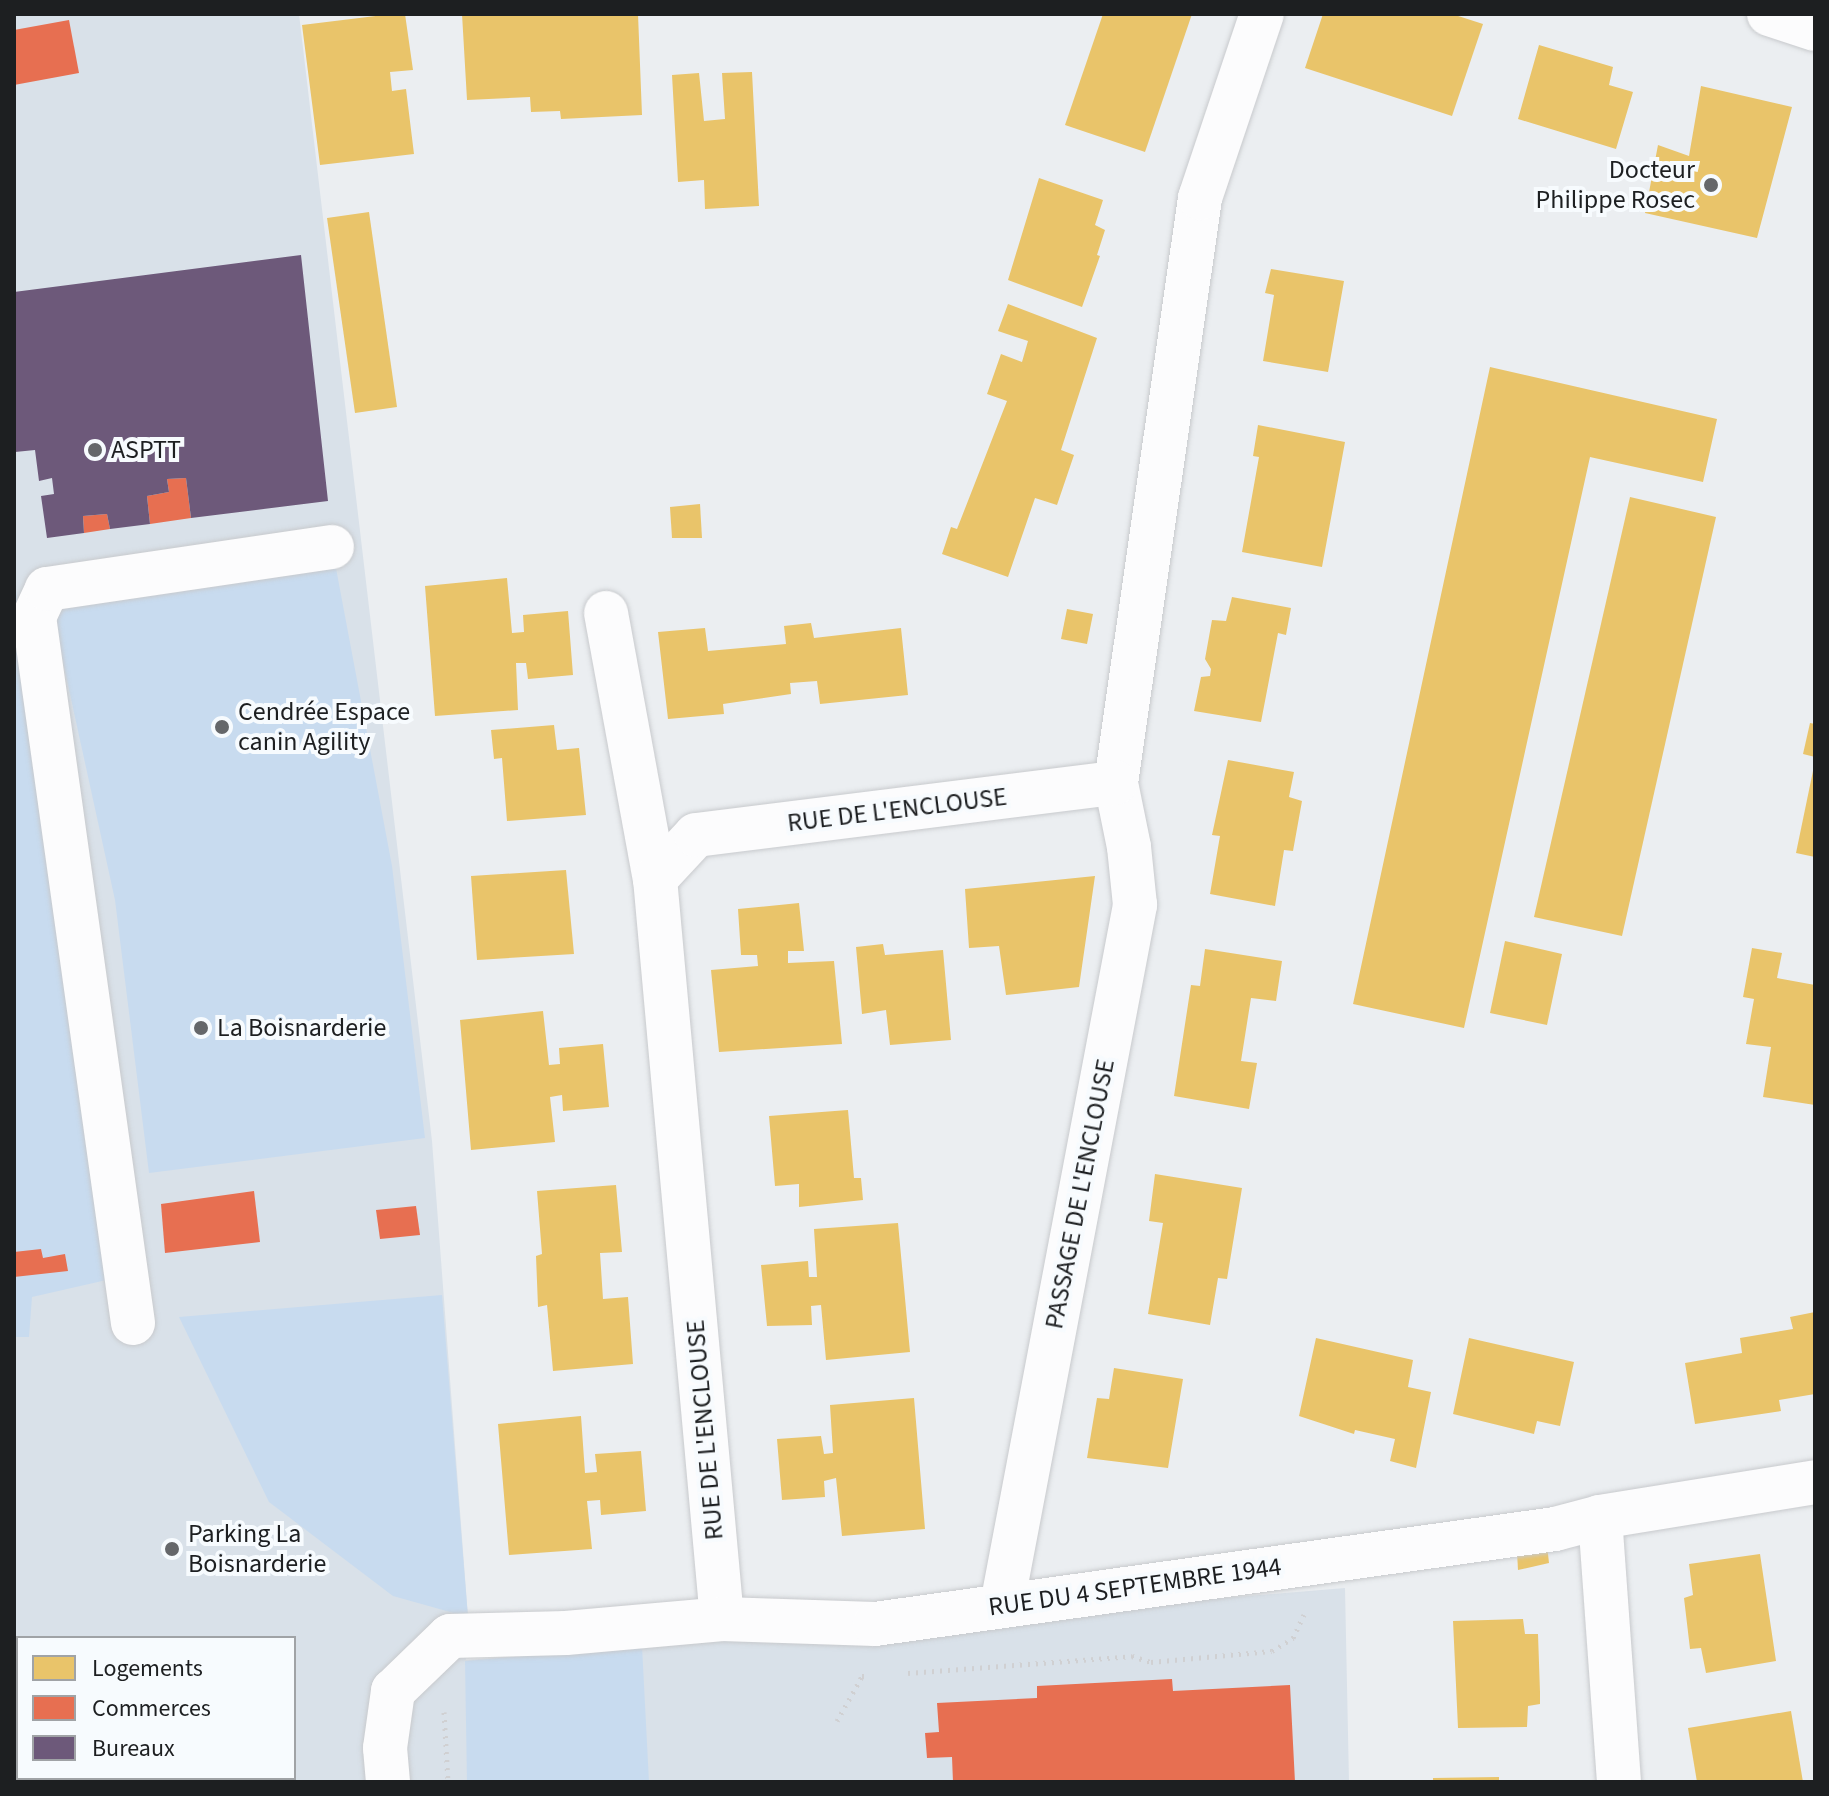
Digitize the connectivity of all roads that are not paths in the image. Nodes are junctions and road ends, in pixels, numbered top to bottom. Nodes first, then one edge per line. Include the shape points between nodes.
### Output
1 (1262, 14) edge
2 (1769, 14) edge
3 (1815, 29) edge
4 (332, 547) dead end
5 (606, 613) dead end
6 (1116, 783) junction
7 (655, 879) junction
8 (133, 1323) dead end
9 (1815, 1482) edge
10 (1600, 1517) junction
11 (1002, 1605) junction
12 (722, 1619) junction
13 (388, 1782) edge
14 (1619, 1782) edge

1 - 6 street via 1200,198
2 - 3 street
4 - 8 street via 47,589 34,617
5 - 7 street
6 - 7 street, RUE DE L'ENCLOUSE via 696,835
6 - 11 street, PASSAGE DE L'ENCLOUSE via 1135,905
7 - 12 street, RUE DE L'ENCLOUSE
9 - 10 street, RUE DU 4 SEPTEMBRE 1944
10 - 11 street, RUE DU 4 SEPTEMBRE 1944 via 1555,1529
10 - 14 street
11 - 12 street, RUE DU 4 SEPTEMBRE 1944 via 875,1624
12 - 13 street, RUE DU 4 SEPTEMBRE 1944 via 566,1633 450,1636 393,1691 385,1748

